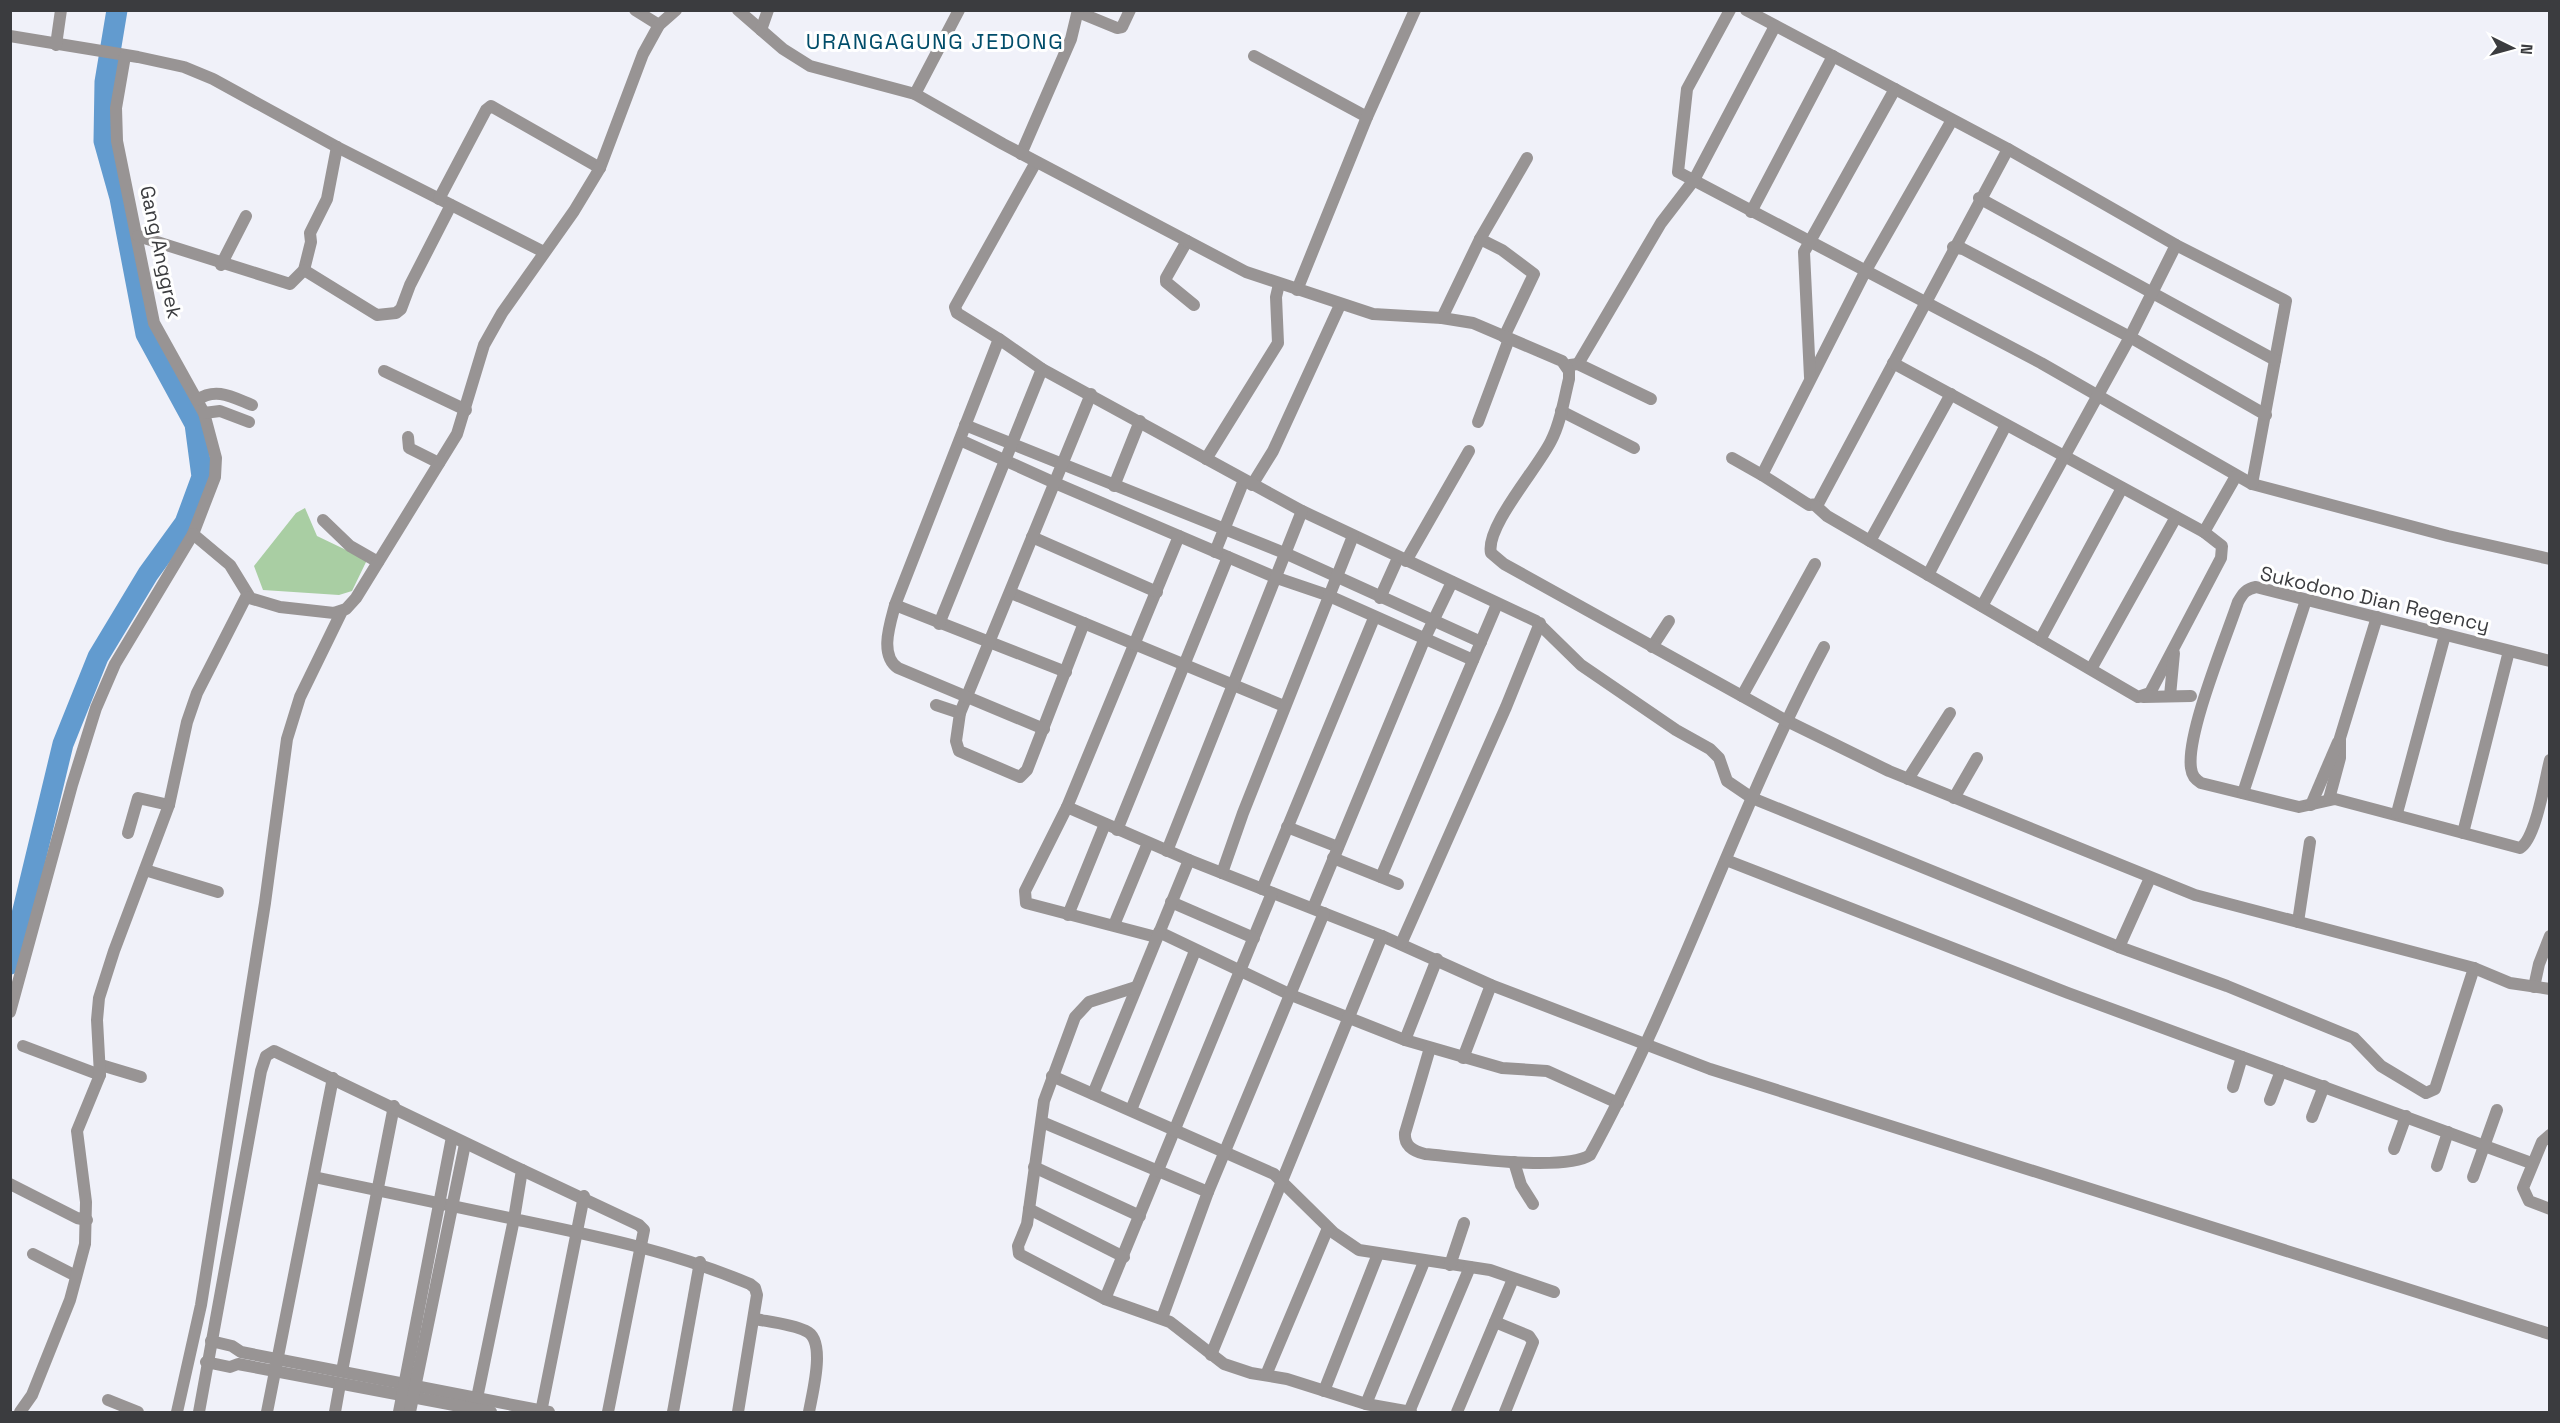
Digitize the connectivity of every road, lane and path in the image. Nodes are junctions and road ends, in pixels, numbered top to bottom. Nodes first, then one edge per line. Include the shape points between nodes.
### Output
1 (61, 10) edge
2 (635, 10) edge
3 (676, 10) edge
4 (738, 10) edge
5 (768, 10) edge
6 (959, 10) edge
7 (1130, 10) edge
8 (1415, 10) edge
9 (1730, 10) edge
10 (1746, 10) edge
11 (1078, 11) edge
12 (659, 25) junction
13 (1775, 26) junction
14 (761, 30) junction
15 (10, 36) edge
16 (56, 45) junction
17 (128, 56) junction
18 (1254, 56) dead end
19 (1833, 56) junction
20 (1895, 89) junction
21 (915, 94) junction
22 (1367, 117) junction
23 (1952, 120) junction
24 (337, 147) junction
25 (2008, 149) junction
26 (1021, 154) junction
27 (1527, 158) dead end
28 (1036, 162) junction
29 (600, 168) junction
30 (1694, 180) junction
31 (1979, 198) junction
32 (439, 199) junction
33 (451, 205) junction
34 (1751, 212) junction
35 (246, 216) dead end
36 (138, 236) junction
37 (1480, 239) junction
38 (1187, 241) junction
39 (1809, 242) junction
40 (2176, 245) junction
41 (1953, 247) junction
42 (544, 252) junction
43 (222, 265) junction
44 (303, 270) junction
45 (1866, 272) junction
46 (1280, 284) junction
47 (1297, 290) junction
48 (2152, 294) junction
49 (1194, 304) dead end
50 (1924, 304) junction
51 (1341, 305) junction
52 (1442, 318) junction
53 (997, 337) junction
54 (2130, 337) junction
55 (1506, 338) junction
56 (2275, 360) junction
57 (1893, 363) junction
58 (1572, 365) junction
59 (1042, 369) junction
60 (384, 371) dead end
61 (1810, 379) junction
62 (1091, 394) junction
63 (1951, 394) junction
64 (2097, 396) junction
65 (1651, 399) dead end
66 (196, 400) junction
67 (252, 405) dead end
68 (466, 410) junction
69 (1561, 411) junction
70 (204, 412) junction
71 (2266, 415) junction
72 (1140, 421) junction
73 (249, 422) dead end
74 (1478, 422) dead end
75 (2006, 424) junction
76 (965, 425) junction
77 (408, 437) dead end
78 (960, 440) junction
79 (1013, 444) junction
80 (1634, 448) dead end
81 (1469, 451) dead end
82 (2064, 456) junction
83 (1732, 458) dead end
84 (1206, 459) junction
85 (1006, 460) junction
86 (439, 463) junction
87 (1063, 465) junction
88 (1762, 475) junction
89 (2236, 476) junction
90 (1055, 483) junction
91 (1248, 483) junction
92 (2252, 484) junction
93 (1114, 486) junction
94 (2122, 488) junction
95 (1816, 506) junction
96 (1302, 512) junction
97 (2176, 517) junction
98 (323, 520) dead end
99 (1224, 528) junction
100 (2204, 532) junction
101 (193, 534) junction
102 (1179, 536) junction
103 (1353, 536) junction
104 (1032, 537) junction
105 (1870, 541) junction
106 (1215, 552) junction
107 (1287, 554) junction
108 (1228, 556) junction
109 (2550, 559) edge
110 (1402, 560) junction
111 (378, 562) junction
112 (1815, 564) dead end
113 (1929, 575) junction
114 (1335, 576) junction
115 (1277, 578) junction
116 (1452, 582) junction
117 (1157, 592) junction
118 (1011, 593) junction
119 (249, 596) junction
120 (1327, 596) junction
121 (1380, 598) junction
122 (2306, 600) junction
123 (1497, 604) junction
124 (895, 605) junction
125 (1982, 606) junction
126 (341, 613) junction
127 (2377, 617) junction
128 (1374, 618) junction
129 (1434, 620) junction
130 (1669, 621) dead end
131 (1084, 623) junction
132 (1540, 623) junction
133 (939, 624) junction
134 (2445, 635) junction
135 (1425, 638) junction
136 (2040, 640) junction
137 (1481, 642) junction
138 (989, 644) junction
139 (1135, 644) junction
140 (2175, 645) junction
141 (1652, 647) junction
142 (1824, 647) dead end
143 (2509, 651) junction
144 (1473, 660) junction
145 (2550, 661) edge
146 (1183, 664) junction
147 (2091, 669) junction
148 (1066, 672) junction
149 (1235, 686) junction
150 (1742, 696) junction
151 (2170, 696) junction
152 (2191, 696) dead end
153 (966, 697) junction
154 (2144, 697) junction
155 (936, 705) dead end
156 (1284, 706) junction
157 (960, 713) junction
158 (1950, 713) dead end
159 (1785, 720) junction
160 (1044, 729) junction
161 (2340, 738) junction
162 (1977, 758) dead end
163 (2550, 760) edge
164 (1908, 779) junction
165 (2243, 794) junction
166 (1752, 798) junction
167 (1954, 798) junction
168 (2329, 799) junction
169 (169, 805) junction
170 (2311, 805) junction
171 (1067, 807) junction
172 (2397, 813) junction
173 (1111, 827) junction
174 (1287, 827) junction
175 (128, 833) dead end
176 (2463, 833) junction
177 (2310, 842) dead end
178 (1148, 843) junction
179 (1167, 851) junction
180 (1336, 853) junction
181 (1189, 860) junction
182 (1726, 860) junction
183 (145, 870) junction
184 (1222, 873) junction
185 (1381, 878) junction
186 (2150, 878) junction
187 (1398, 884) dead end
188 (1267, 891) junction
189 (218, 892) dead end
190 (1171, 902) junction
191 (1318, 911) junction
192 (1068, 915) junction
193 (2298, 922) junction
194 (1114, 926) junction
195 (1158, 935) junction
196 (1382, 936) junction
197 (2550, 936) edge
198 (1254, 938) junction
199 (1401, 944) junction
200 (2119, 947) junction
201 (1195, 951) junction
202 (1437, 959) junction
203 (2474, 968) junction
204 (1239, 971) junction
205 (1491, 985) junction
206 (1136, 987) junction
207 (2534, 987) junction
208 (2550, 989) edge
209 (1291, 995) junction
210 (10, 1012) edge
211 (1347, 1018) junction
212 (1405, 1040) junction
213 (23, 1046) dead end
214 (1645, 1046) junction
215 (1430, 1048) junction
216 (2242, 1057) junction
217 (1463, 1058) junction
218 (1710, 1069) junction
219 (100, 1070) junction
220 (2281, 1071) junction
221 (1052, 1076) junction
222 (141, 1077) dead end
223 (333, 1078) junction
224 (2324, 1086) junction
225 (2233, 1087) dead end
226 (1093, 1094) junction
227 (2270, 1100) dead end
228 (1618, 1102) junction
229 (394, 1106) junction
230 (1131, 1110) junction
231 (2497, 1110) dead end
232 (2406, 1116) junction
233 (2312, 1117) dead end
234 (1042, 1122) junction
235 (1176, 1130) junction
236 (2448, 1132) junction
237 (2550, 1135) edge
238 (452, 1137) junction
239 (465, 1144) junction
240 (2484, 1145) junction
241 (2394, 1149) dead end
242 (1224, 1151) junction
243 (1514, 1162) junction
244 (2531, 1163) junction
245 (2437, 1166) dead end
246 (1034, 1167) junction
247 (522, 1170) junction
248 (1158, 1172) junction
249 (2473, 1177) dead end
250 (314, 1178) junction
251 (1281, 1179) junction
252 (10, 1184) edge
253 (378, 1191) junction
254 (1208, 1192) junction
255 (584, 1196) junction
256 (446, 1204) junction
257 (1533, 1204) dead end
258 (1029, 1209) junction
259 (2550, 1209) edge
260 (1140, 1216) junction
261 (514, 1219) junction
262 (87, 1220) junction
263 (1464, 1223) dead end
264 (1328, 1228) junction
265 (576, 1231) junction
266 (643, 1245) junction
267 (33, 1254) dead end
268 (1378, 1254) junction
269 (1124, 1257) junction
270 (700, 1262) junction
271 (1424, 1262) junction
272 (1450, 1265) junction
273 (1470, 1267) junction
274 (76, 1276) junction
275 (1514, 1279) junction
276 (1554, 1292) dead end
277 (1105, 1299) junction
278 (755, 1318) junction
279 (1162, 1318) junction
280 (1495, 1322) junction
281 (2550, 1334) edge
282 (211, 1341) junction
283 (2550, 1342) edge
284 (1211, 1355) junction
285 (239, 1358) junction
286 (278, 1359) junction
287 (206, 1362) junction
288 (275, 1372) junction
289 (1266, 1376) junction
290 (341, 1378) junction
291 (409, 1391) junction
292 (1324, 1391) junction
293 (108, 1400) dead end
294 (1366, 1404) junction
295 (476, 1407) edge
296 (543, 1412) edge
297 (811, 1412) edge
298 (1410, 1412) edge
299 (20, 1413) edge
300 (138, 1413) edge
301 (177, 1413) edge
302 (199, 1413) edge
303 (267, 1413) edge
304 (335, 1413) edge
305 (399, 1413) edge
306 (410, 1413) edge
307 (491, 1413) edge
308 (608, 1413) edge
309 (673, 1413) edge
310 (738, 1413) edge
311 (1457, 1413) edge
312 (1505, 1413) edge

1 - 16 street
2 - 12 street
3 - 12 street
4 - 14 street
5 - 14 street
6 - 21 street
7 - 11 street via 1122,27 1117,28
8 - 22 street
9 - 30 street via 1687,89 1678,172
10 - 13 street
11 - 26 street via 1071,39
12 - 29 street via 643,54
13 - 19 street
13 - 30 street
14 - 21 street via 810,66
15 - 16 street
16 - 17 street
17 - 24 street via 184,67 213,79
17 - 36 street, Gang Anggrek via 117,108 117,141
18 - 22 street
19 - 20 street
19 - 34 street
20 - 23 street
20 - 39 street
21 - 26 street
22 - 47 street
23 - 25 street
23 - 45 street
24 - 32 street
24 - 44 street via 327,199 310,233
25 - 31 street
25 - 40 street
26 - 28 street
27 - 37 street
28 - 38 street
28 - 53 street via 955,308
29 - 32 street via 495,105 486,110
29 - 42 street
30 - 34 street
30 - 58 street via 1661,223
31 - 41 street
31 - 48 street
32 - 33 street
33 - 42 street
33 - 44 street via 396,314 377,315
34 - 39 street
35 - 43 street
36 - 43 street
36 - 66 street, Gang Anggrek via 154,323
37 - 52 street
37 - 55 street via 1534,274
38 - 46 street
38 - 49 street via 1166,282
39 - 45 street
39 - 61 street via 1804,252
40 - 48 street
40 - 56 street via 2286,301
41 - 50 street
41 - 54 street
42 - 68 street via 484,345
43 - 44 street via 285,284 294,282
45 - 50 street
45 - 61 street
46 - 47 street
46 - 84 street via 1276,297 1278,343
47 - 51 street
48 - 54 street
48 - 56 street
50 - 57 street
50 - 64 street
51 - 52 street via 1389,316
51 - 91 street via 1273,451
52 - 55 street via 1473,323
53 - 59 street
53 - 76 street
54 - 64 street
54 - 71 street
55 - 58 street
55 - 74 street
56 - 71 street
57 - 63 street
57 - 95 street
58 - 65 street
58 - 69 street
59 - 62 street
59 - 79 street
60 - 68 street
61 - 88 street
62 - 72 street
62 - 87 street
63 - 75 street
63 - 105 street
64 - 82 street
64 - 89 street
66 - 67 street via 216,393
66 - 70 street, Gang Anggrek
68 - 86 street
69 - 80 street
69 - 141 street via 1551,442 1492,534 1491,553
70 - 73 street via 220,411
70 - 101 street, Gang Anggrek via 213,443 215,477
71 - 92 street
72 - 84 street
72 - 93 street
75 - 82 street
75 - 113 street
76 - 78 street
76 - 79 street
77 - 86 street via 409,448
78 - 85 street
78 - 124 street
79 - 85 street
79 - 87 street
81 - 110 street
82 - 94 street
82 - 125 street
83 - 88 street
84 - 91 street
85 - 90 street
85 - 133 street
86 - 111 street
87 - 90 street
87 - 93 street
88 - 95 street
89 - 92 street
89 - 100 street
90 - 102 street
90 - 104 street
91 - 96 street
91 - 99 street
92 - 109 street
93 - 99 street
94 - 97 street
94 - 136 street
95 - 105 street
96 - 103 street
96 - 107 street
97 - 100 street
97 - 147 street
98 - 111 street via 350,546
99 - 106 street
99 - 107 street
100 - 140 street via 2223,551
101 - 119 street via 230,565
101 - 210 street, Gang Anggrek via 116,664 96,708
102 - 106 street
102 - 117 street
103 - 110 street
103 - 114 street
104 - 117 street
104 - 118 street
105 - 113 street
106 - 108 street
107 - 114 street
107 - 115 street
108 - 115 street
108 - 146 street
110 - 116 street
110 - 121 street
111 - 126 street via 356,598
112 - 150 street
113 - 125 street
114 - 120 street
114 - 121 street
115 - 120 street
115 - 149 street
116 - 123 street
116 - 129 street
117 - 139 street
118 - 131 street
118 - 138 street
119 - 126 street via 280,607
119 - 169 street via 243,600 197,693
120 - 128 street
120 - 156 street
121 - 129 street
122 - 127 street, Sukodono Dian Regency
122 - 165 street
122 - 165 street, Sukodono Dian Regency via 2256,588 2242,593 2195,730 2190,767 2195,780
123 - 132 street
123 - 137 street
124 - 133 street
124 - 153 street via 888,636 892,664
125 - 136 street
126 - 301 street via 300,697 287,739 201,1305
127 - 134 street, Sukodono Dian Regency
127 - 161 street
128 - 135 street
128 - 174 street
129 - 135 street
129 - 137 street
130 - 141 street
131 - 139 street
131 - 148 street
132 - 166 street via 1581,665 1710,749 1719,758 1727,781
132 - 199 street
133 - 138 street
134 - 143 street, Sukodono Dian Regency
134 - 172 street
135 - 144 street
135 - 180 street
136 - 147 street
137 - 144 street
138 - 148 street
138 - 153 street
139 - 146 street
139 - 171 street
140 - 151 street
140 - 154 street via 2150,693
141 - 150 street
142 - 159 street
143 - 145 street, Sukodono Dian Regency
143 - 176 street
144 - 185 street
146 - 149 street
146 - 173 street
147 - 154 street
148 - 160 street
149 - 156 street
149 - 179 street
150 - 159 street
151 - 152 street
151 - 154 street
153 - 157 street
153 - 160 street
155 - 157 street
156 - 184 street
157 - 160 street via 956,741 959,751 1016,777 1027,770
158 - 164 street
159 - 164 street
159 - 166 street
161 - 168 street via 2340,758
161 - 170 street
162 - 167 street
163 - 176 street via 2526,845 2520,848
164 - 167 street
165 - 170 street, Sukodono Dian Regency via 2299,807
166 - 182 street
166 - 200 street
167 - 186 street
168 - 170 street, Sukodono Dian Regency
168 - 172 street
169 - 175 street via 138,798
169 - 183 street
171 - 173 street
171 - 192 street via 1024,896 1030,906
172 - 176 street
173 - 178 street
173 - 192 street
174 - 180 street
174 - 188 street
177 - 193 street
178 - 179 street
178 - 194 street
179 - 181 street
180 - 185 street
180 - 191 street
181 - 184 street
181 - 190 street
182 - 214 street
182 - 216 street
183 - 189 street
183 - 219 street via 99,998
184 - 188 street
185 - 187 street
186 - 193 street via 2195,896
186 - 200 street
188 - 191 street
188 - 198 street
190 - 195 street
190 - 198 street
191 - 196 street
191 - 209 street
192 - 194 street
193 - 203 street
194 - 195 street
195 - 201 street
195 - 206 street
196 - 199 street
196 - 211 street
197 - 207 street
198 - 204 street
199 - 202 street
200 - 203 street via 2354,1038 2381,1066 2426,1093 2435,1089
201 - 204 street
201 - 230 street
202 - 205 street
202 - 212 street
203 - 207 street via 2510,983
204 - 209 street
204 - 235 street
205 - 214 street
205 - 217 street
206 - 221 street via 1089,1002 1079,1010
206 - 226 street
207 - 208 street
209 - 211 street
209 - 242 street
211 - 212 street
211 - 251 street
212 - 215 street
213 - 219 street
214 - 218 street
214 - 228 street
215 - 217 street
215 - 243 street via 1405,1132 1406,1144 1425,1154
216 - 220 street
216 - 225 street
217 - 228 street via 1512,1070 1547,1071
218 - 281 street
218 - 283 street via 1721,1078
219 - 222 street
219 - 262 street via 76,1131
220 - 224 street
220 - 227 street
221 - 226 street
221 - 234 street
223 - 229 street
223 - 250 street
223 - 282 street via 281,1052 270,1051 266,1056
224 - 232 street
224 - 233 street
226 - 230 street
228 - 243 street via 1590,1155 1583,1159
229 - 238 street
229 - 253 street
230 - 235 street
231 - 240 street
232 - 236 street
232 - 241 street
234 - 246 street
234 - 248 street
235 - 242 street
235 - 248 street
236 - 240 street
236 - 245 street
237 - 244 street
238 - 239 street
238 - 256 street
239 - 247 street
239 - 256 street
240 - 244 street
240 - 249 street
242 - 251 street
242 - 254 street
243 - 257 street via 1521,1185
244 - 259 street via 2524,1193 2529,1201
246 - 258 street
246 - 260 street
247 - 255 street
247 - 261 street
248 - 254 street
248 - 260 street
250 - 253 street
250 - 286 street
251 - 264 street
251 - 284 street
252 - 262 street
253 - 256 street
253 - 290 street
254 - 279 street
255 - 265 street
255 - 266 street via 639,1224 644,1230
256 - 261 street
256 - 291 street
258 - 269 street
258 - 277 street via 1019,1254
260 - 269 street
261 - 265 street
261 - 295 street
262 - 274 street
263 - 272 street
264 - 268 street via 1351,1246
264 - 289 street
265 - 266 street
265 - 296 street
266 - 270 street
266 - 308 street
267 - 274 street
268 - 271 street
268 - 292 street
269 - 277 street
270 - 278 street via 755,1288
270 - 309 street
271 - 272 street
271 - 294 street
272 - 273 street
273 - 275 street
273 - 298 street
274 - 299 street via 40,1376
275 - 276 street
275 - 280 street
277 - 279 street
278 - 297 street via 813,1336 817,1358
278 - 310 street
279 - 284 street
280 - 311 street
280 - 312 street via 1529,1336 1533,1342
282 - 285 street via 232,1346
282 - 287 street
284 - 289 street via 1224,1364
285 - 286 street
285 - 287 street via 230,1367
285 - 288 street
286 - 288 street
286 - 290 street
287 - 302 street
288 - 290 street
288 - 303 street
289 - 292 street
290 - 291 street
290 - 304 street
291 - 295 street
291 - 305 street
291 - 306 street
292 - 294 street
293 - 300 street
294 - 298 street
295 - 296 street
295 - 307 street

